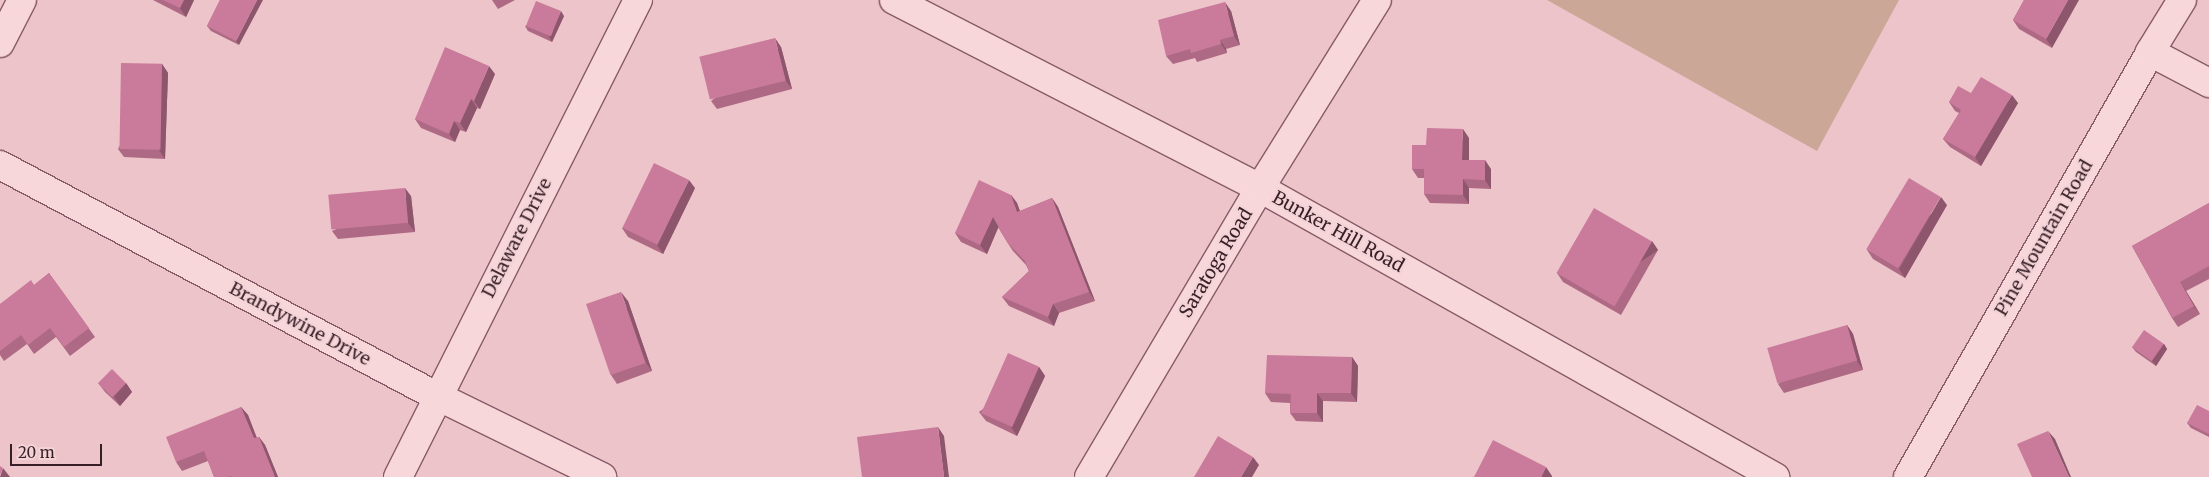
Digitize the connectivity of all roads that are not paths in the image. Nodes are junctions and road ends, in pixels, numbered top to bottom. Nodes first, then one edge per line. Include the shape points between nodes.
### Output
1 (22, 0) edge
2 (638, 0) edge
3 (894, 0) edge
4 (1377, 0) edge
5 (2182, 0) edge
6 (0, 44) edge
7 (2150, 52) junction
8 (2209, 83) edge
9 (0, 165) edge
10 (1260, 188) junction
11 (437, 396) junction
12 (398, 477) edge
13 (602, 477) edge
14 (1089, 477) edge
15 (1775, 477) edge
16 (1908, 477) edge

1 - 6 street
2 - 11 street, Delaware Drive
3 - 10 street, Bunker Hill Road
4 - 10 street, Saratoga Road
5 - 7 street, Pine Mountain Road
7 - 8 street
7 - 16 street, Pine Mountain Road
9 - 11 street, Brandywine Drive
10 - 14 street, Saratoga Road
10 - 15 street, Bunker Hill Road
11 - 12 street, Delaware Drive
11 - 13 street, Brandywine Drive

